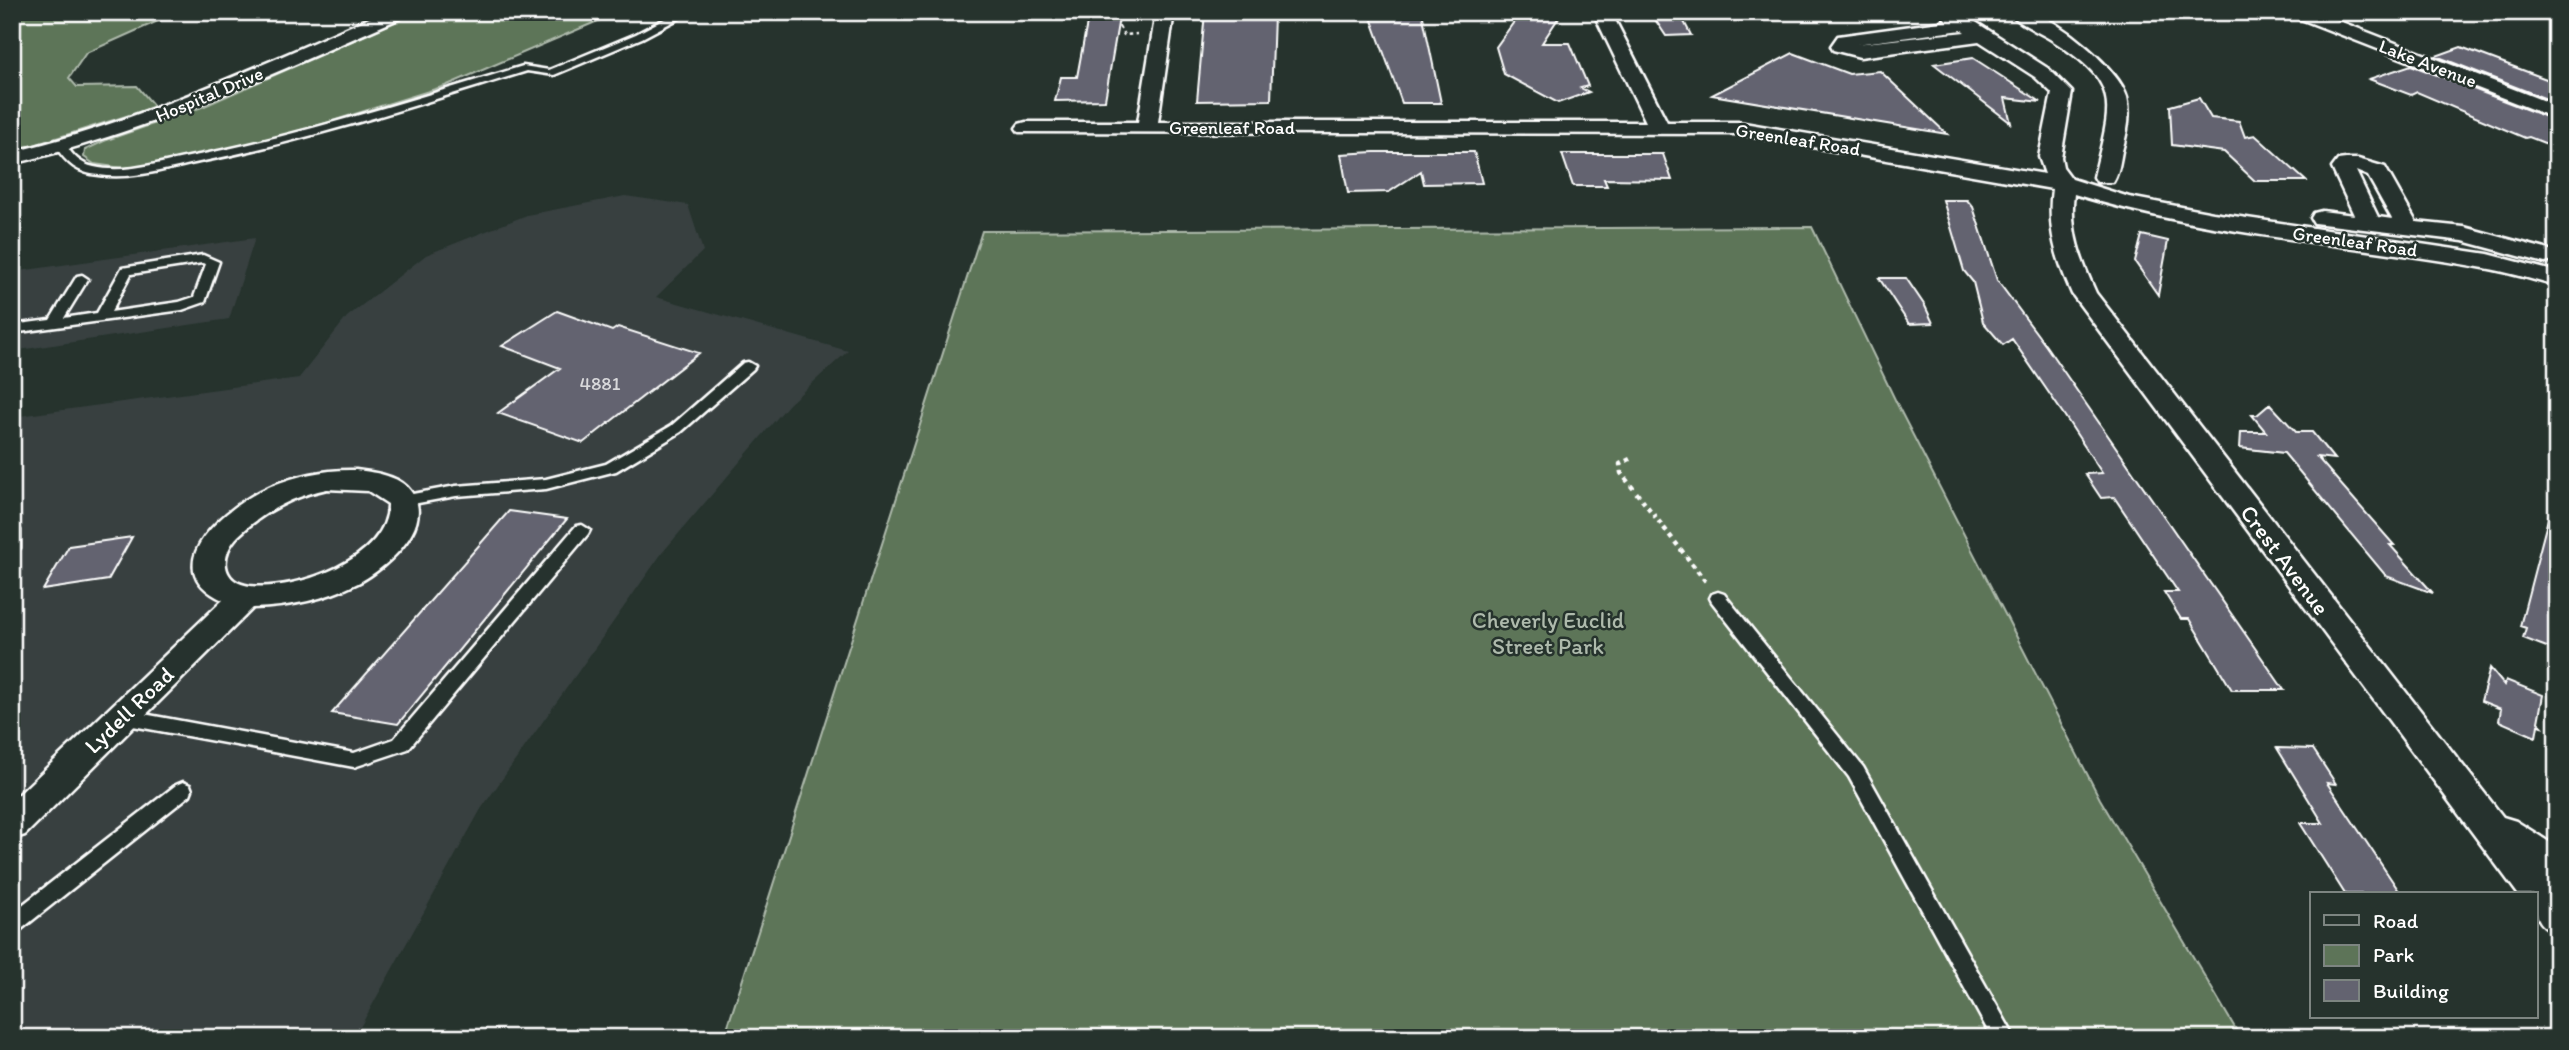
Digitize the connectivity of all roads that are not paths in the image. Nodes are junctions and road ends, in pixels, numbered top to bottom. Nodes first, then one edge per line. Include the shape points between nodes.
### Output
1 (399, 12) edge
2 (686, 12) edge
3 (1165, 12) edge
4 (1602, 12) edge
5 (1947, 12) edge
6 (2018, 12) edge
7 (2299, 12) edge
8 (1973, 29) junction
9 (2557, 113) edge
10 (1147, 127) junction
11 (1659, 127) junction
12 (1026, 128) dead end
13 (61, 147) junction
14 (12, 158) edge
15 (2105, 177) junction
16 (2064, 184) junction
17 (2369, 222) junction
18 (2407, 226) junction
19 (2557, 260) edge
20 (82, 279) dead end
21 (2557, 279) edge
22 (102, 317) junction
23 (54, 324) junction
24 (12, 329) edge
25 (748, 366) dead end
26 (402, 500) junction
27 (12, 530) edge
28 (582, 530) dead end
29 (12, 548) edge
30 (245, 597) junction
31 (1718, 598) road end
32 (122, 717) junction
33 (183, 790) dead end
34 (2483, 820) junction
35 (12, 824) edge
36 (2557, 864) edge
37 (2557, 916) edge
38 (12, 925) edge
39 (2004, 1038) edge

1 - 13 street, Hospital Drive via 175,110
2 - 13 lane via 550,73 527,68 276,142 195,160 147,169 91,171 75,166
3 - 10 street
4 - 11 street
5 - 8 street, Crest Avenue
6 - 15 street via 2098,65 2118,96 2119,114
7 - 9 street, Lake Avenue
8 - 8 street via 1860,51 1840,44 1845,40
8 - 16 street, Crest Avenue via 2042,73 2062,92 2051,166
10 - 11 street, Greenleaf Road
10 - 12 street, Greenleaf Road
11 - 16 street, Greenleaf Road via 1776,133
13 - 14 street, Hospital Drive
15 - 16 street
15 - 17 street, Greenleaf Road via 2273,210
16 - 21 street, Greenleaf Road via 2125,203 2213,220 2488,261
16 - 34 street, Crest Avenue via 2060,231 2084,294
17 - 18 street, Greenleaf Road
17 - 18 street via 2343,168 2346,165 2377,172
18 - 19 street, Greenleaf Road via 2498,242
20 - 23 lane
22 - 22 lane via 182,306 200,299 213,262 203,259 126,271
22 - 23 lane
23 - 24 lane
25 - 26 lane via 676,429 611,468 546,484
26 - 30 street via 397,533 359,568 302,592
26 - 30 street via 392,488 376,481 327,480 272,497 247,512 219,537 208,564 211,579 224,590
27 - 29 lane
28 - 32 lane via 401,744 354,760
30 - 32 street, Lydell Road
31 - 39 lane via 1856,772
32 - 35 street, Lydell Road
33 - 38 lane
34 - 36 street
34 - 37 street, Crest Avenue

